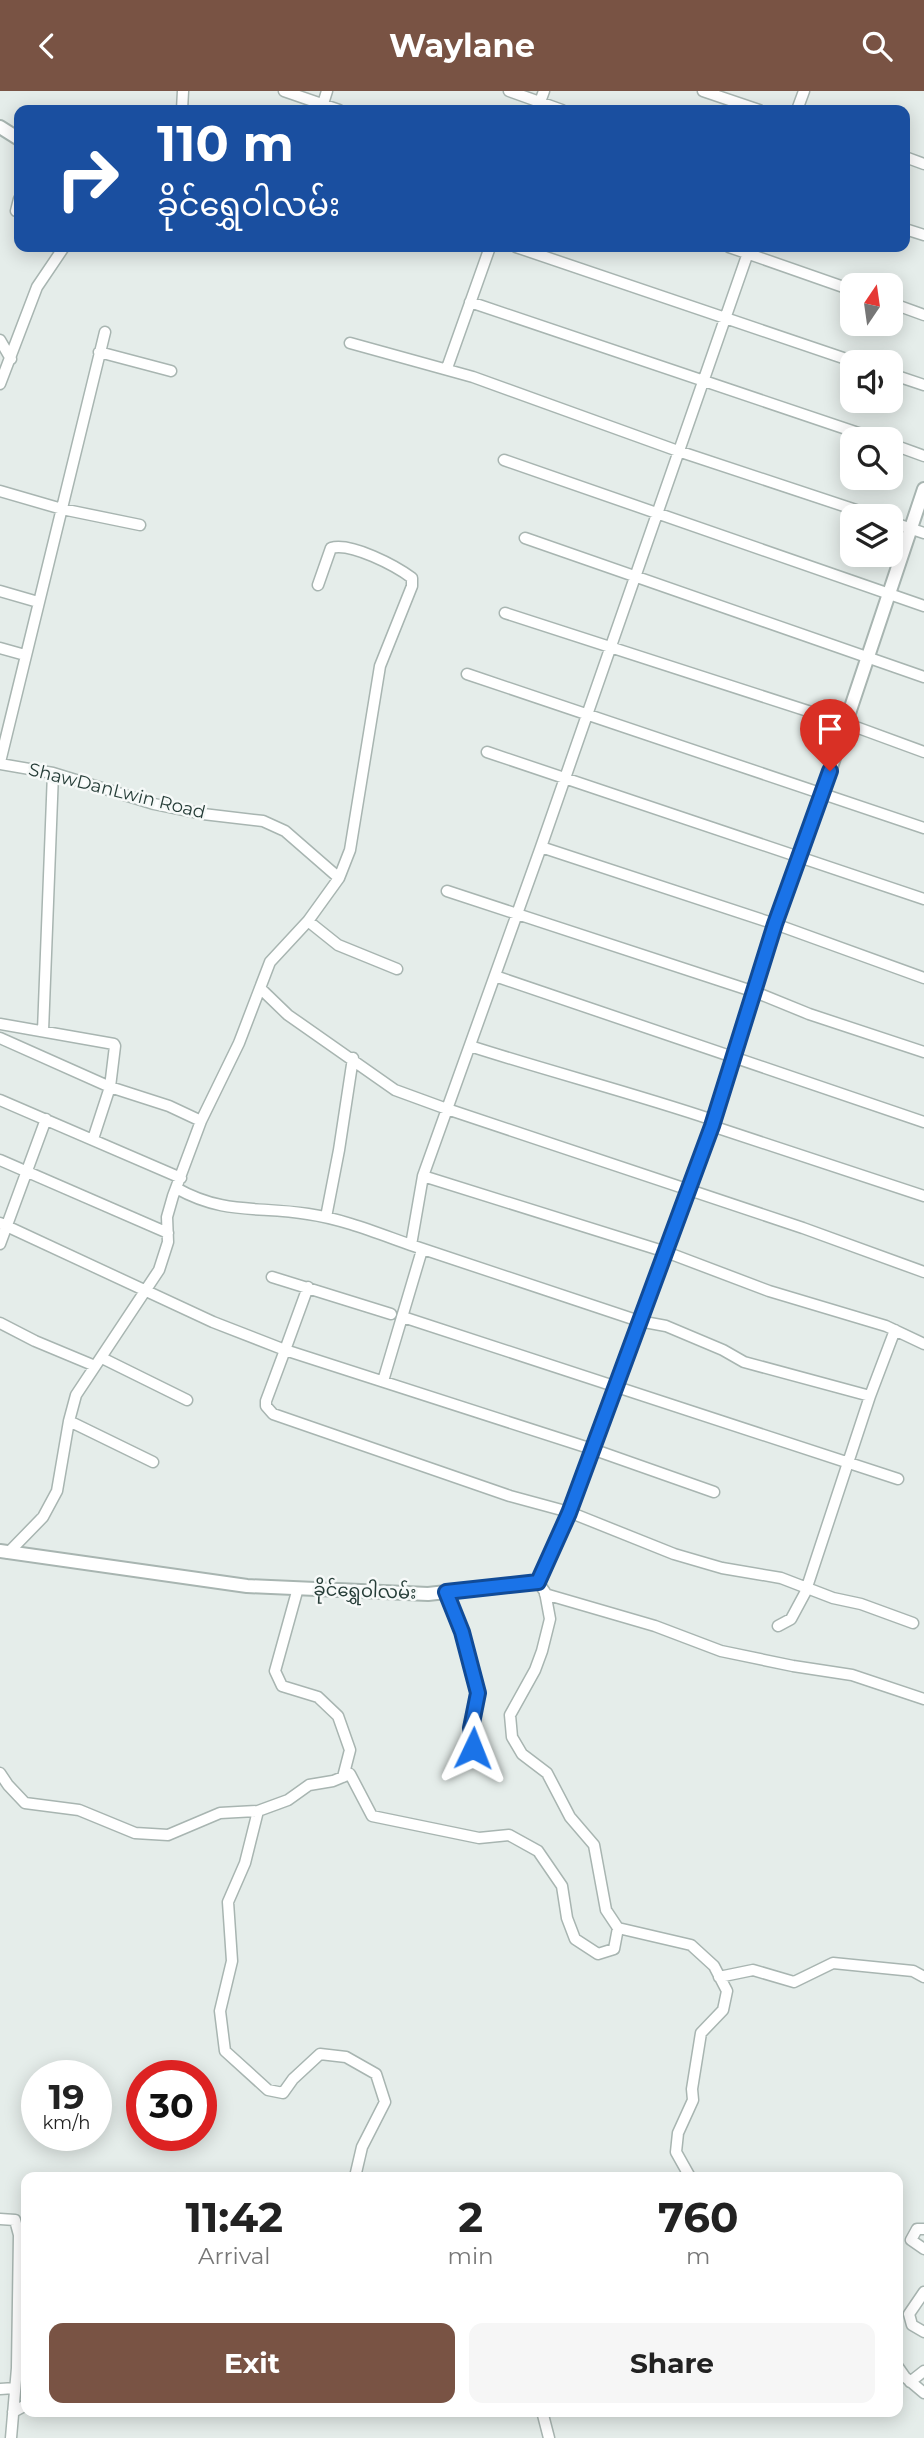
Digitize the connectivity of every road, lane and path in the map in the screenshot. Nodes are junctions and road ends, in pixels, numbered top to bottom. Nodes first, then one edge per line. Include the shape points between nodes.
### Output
1 (285, 91) edge
2 (509, 91) edge
3 (703, 91) edge
4 (317, 105) edge
5 (537, 105) edge
6 (744, 105) edge
7 (61, 252) edge
8 (488, 252) edge
9 (530, 252) edge
10 (748, 252) edge
11 (754, 252) edge
12 (840, 285) edge
13 (471, 302) junction
14 (903, 307) edge
15 (924, 315) edge
16 (724, 319) junction
17 (105, 332) dead end
18 (0, 340) edge
19 (350, 343) dead end
20 (99, 352) junction
21 (840, 357) edge
22 (11, 359) junction
23 (447, 369) junction
24 (171, 371) dead end
25 (903, 378) edge
26 (704, 379) junction
27 (0, 384) edge
28 (924, 385) edge
29 (842, 427) edge
30 (903, 448) edge
31 (678, 451) junction
32 (924, 456) edge
33 (504, 460) dead end
34 (924, 489) edge
35 (0, 491) edge
36 (840, 505) edge
37 (62, 509) junction
38 (656, 513) junction
39 (140, 525) dead end
40 (903, 526) edge
41 (910, 528) junction
42 (924, 533) edge
43 (525, 538) dead end
44 (634, 576) junction
45 (318, 585) dead end
46 (0, 591) edge
47 (889, 594) junction
48 (38, 602) junction
49 (924, 606) edge
50 (505, 613) dead end
51 (611, 645) junction
52 (0, 648) edge
53 (25, 655) junction
54 (867, 657) junction
55 (467, 674) dead end
56 (924, 677) edge
57 (588, 713) junction
58 (845, 723) junction
59 (487, 752) dead end
60 (924, 752) edge
61 (0, 763) edge
62 (53, 773) junction
63 (564, 779) junction
64 (822, 795) junction
65 (924, 828) edge
66 (541, 846) junction
67 (799, 858) junction
68 (340, 878) junction
69 (447, 891) dead end
70 (924, 899) edge
71 (517, 913) junction
72 (308, 921) junction
73 (775, 924) junction
74 (397, 969) dead end
75 (495, 976) junction
76 (924, 978) edge
77 (260, 988) junction
78 (755, 992) junction
79 (0, 1024) edge
80 (43, 1031) junction
81 (0, 1038) edge
82 (470, 1046) junction
83 (924, 1052) edge
84 (732, 1056) junction
85 (353, 1058) junction
86 (110, 1087) junction
87 (0, 1100) edge
88 (447, 1109) junction
89 (47, 1119) junction
90 (201, 1121) junction
91 (924, 1122) edge
92 (713, 1123) junction
93 (93, 1139) junction
94 (0, 1160) edge
95 (27, 1172) junction
96 (423, 1175) junction
97 (181, 1178) junction
98 (176, 1188) junction
99 (687, 1189) junction
100 (924, 1196) edge
101 (326, 1217) junction
102 (3, 1225) edge
103 (168, 1233) junction
104 (0, 1244) edge
105 (411, 1245) junction
106 (422, 1250) junction
107 (666, 1252) junction
108 (924, 1272) edge
109 (272, 1277) dead end
110 (308, 1287) junction
111 (145, 1289) junction
112 (391, 1314) dead end
113 (403, 1317) junction
114 (639, 1321) junction
115 (0, 1323) edge
116 (895, 1330) junction
117 (924, 1344) edge
118 (285, 1350) junction
119 (98, 1362) junction
120 (383, 1381) junction
121 (616, 1386) junction
122 (870, 1396) junction
123 (187, 1400) dead end
124 (69, 1421) junction
125 (593, 1449) junction
126 (153, 1462) dead end
127 (848, 1463) junction
128 (898, 1479) dead end
129 (713, 1492) dead end
130 (569, 1513) junction
131 (4, 1552) edge
132 (538, 1582) junction
133 (298, 1588) junction
134 (807, 1588) junction
135 (446, 1592) junction
136 (545, 1594) junction
137 (913, 1623) dead end
138 (778, 1626) dead end
139 (924, 1699) edge
140 (473, 1748) dead end
141 (0, 1773) edge
142 (343, 1777) junction
143 (258, 1811) junction
144 (618, 1930) junction
145 (719, 1977) junction
146 (924, 1977) edge
147 (356, 2172) edge
148 (687, 2172) edge
149 (0, 2219) edge
150 (924, 2229) edge
151 (924, 2249) edge
152 (924, 2292) edge
153 (924, 2332) edge
154 (924, 2371) edge
155 (903, 2373) edge
156 (911, 2382) junction
157 (15, 2388) junction
158 (0, 2389) edge
159 (924, 2393) edge
160 (21, 2408) edge
161 (13, 2412) junction
162 (544, 2417) edge
163 (11, 2438) edge
164 (549, 2438) edge

1 - 4 street
2 - 5 street
3 - 6 street
7 - 22 street via 37,287
8 - 13 street
9 - 16 street
10 - 16 street
11 - 12 street
13 - 23 street
13 - 26 street
14 - 15 street
16 - 21 street
16 - 26 street
17 - 20 street
18 - 22 street
19 - 23 street
20 - 24 street
20 - 37 street
22 - 27 street
23 - 31 street
25 - 28 street
26 - 29 street
26 - 31 street
30 - 32 street
31 - 36 street
31 - 38 street
33 - 38 street
34 - 41 street
35 - 37 street
37 - 39 street
37 - 48 street
38 - 44 street
38 - 47 street
40 - 41 street
41 - 42 street
41 - 47 street
43 - 44 street
44 - 51 street
44 - 54 street
45 - 68 street via 331,548 339,545 386,562 412,578 380,666 350,850
46 - 48 street
47 - 49 street
47 - 54 street
48 - 53 street
50 - 51 street
51 - 57 street
51 - 58 street
52 - 53 street
53 - 61 street
54 - 56 street
54 - 58 street
55 - 57 street
57 - 63 street
57 - 64 street
58 - 60 street
58 - 64 street
59 - 63 street
61 - 62 street, ShawDanLwin Road
62 - 68 street, ShawDanLwin Road via 154,804 263,821 285,831
62 - 80 street
63 - 66 street
63 - 67 street
64 - 65 street
64 - 67 street
66 - 71 street
66 - 73 street
67 - 70 street
67 - 73 street
68 - 72 street
69 - 71 street
71 - 75 street
71 - 78 street
72 - 74 street via 338,945
72 - 77 street via 270,962
73 - 76 street
73 - 78 street
75 - 82 street
75 - 84 street
77 - 85 street via 288,1015
77 - 90 street
78 - 83 street
78 - 84 street
79 - 80 street
80 - 86 street via 114,1044
81 - 86 street
82 - 88 street
82 - 92 street via 650,1098
84 - 91 street
84 - 92 street
85 - 88 street via 395,1090
85 - 101 street
86 - 90 street via 169,1105
86 - 93 street
87 - 89 street
88 - 96 street
88 - 99 street
89 - 93 street
89 - 95 street
90 - 97 street
92 - 99 street
92 - 100 street
93 - 97 street
94 - 95 street
95 - 102 street
95 - 103 street
96 - 105 street
96 - 107 street
97 - 98 street
98 - 101 street via 216,1206
98 - 103 street via 167,1217
99 - 107 street
99 - 108 street
101 - 105 street
102 - 104 street
102 - 111 street
103 - 111 street via 159,1270
105 - 106 street
106 - 113 street
106 - 114 street
107 - 114 street
107 - 116 street via 769,1291
109 - 110 street
110 - 112 street
110 - 118 street
111 - 118 street
111 - 119 street
113 - 120 street
113 - 121 street
114 - 121 street
114 - 122 street via 666,1326 744,1362
115 - 119 street via 35,1341
116 - 117 street
116 - 122 street
118 - 120 street
118 - 130 street via 266,1401 273,1414
119 - 123 street
119 - 124 street via 76,1395
120 - 125 street
121 - 125 street
121 - 127 street
122 - 127 street
124 - 126 street
124 - 131 street via 57,1491 43,1517
125 - 129 street
125 - 130 street
127 - 128 street
127 - 134 street
130 - 132 street
130 - 134 street via 674,1554
131 - 133 street, ခိုင်ရွှေဝါလမ်း via 247,1586
132 - 135 street, ခိုင်ရွှေဝါလမ်း
132 - 136 street
133 - 135 street, ခိုင်ရွှေဝါလမ်း
133 - 142 street via 275,1671 282,1686 318,1697 338,1716 349,1750
134 - 137 street
134 - 138 street via 792,1619
135 - 140 street via 478,1693 471,1728
136 - 139 street via 721,1651 852,1675
136 - 144 street via 550,1619 535,1670 510,1715 512,1737 522,1754 547,1773 570,1817 594,1845 606,1910
141 - 143 street via 25,1803 79,1809 135,1833 168,1835 220,1813
142 - 143 street via 309,1785 288,1800
142 - 144 street via 350,1774 372,1816 479,1838 509,1835 538,1851 562,1887 575,1939 598,1954 614,1949
143 - 147 street via 245,1863 228,1902 232,1961 220,2011 225,2051 268,2090 283,2094 320,2054 346,2057 376,2074 385,2102 362,2147
144 - 145 street via 691,1945
145 - 146 street via 753,1970 794,1982 833,1963 913,1971
145 - 148 street via 727,1991 723,2010 701,2033 694,2100 678,2133 676,2152
149 - 157 street via 15,2220 19,2235
150 - 151 street via 917,2229 911,2240
152 - 153 street via 909,2315 912,2325
154 - 156 street
155 - 156 street
156 - 159 street
157 - 158 street
157 - 161 street
160 - 161 street
161 - 163 street
162 - 164 street

